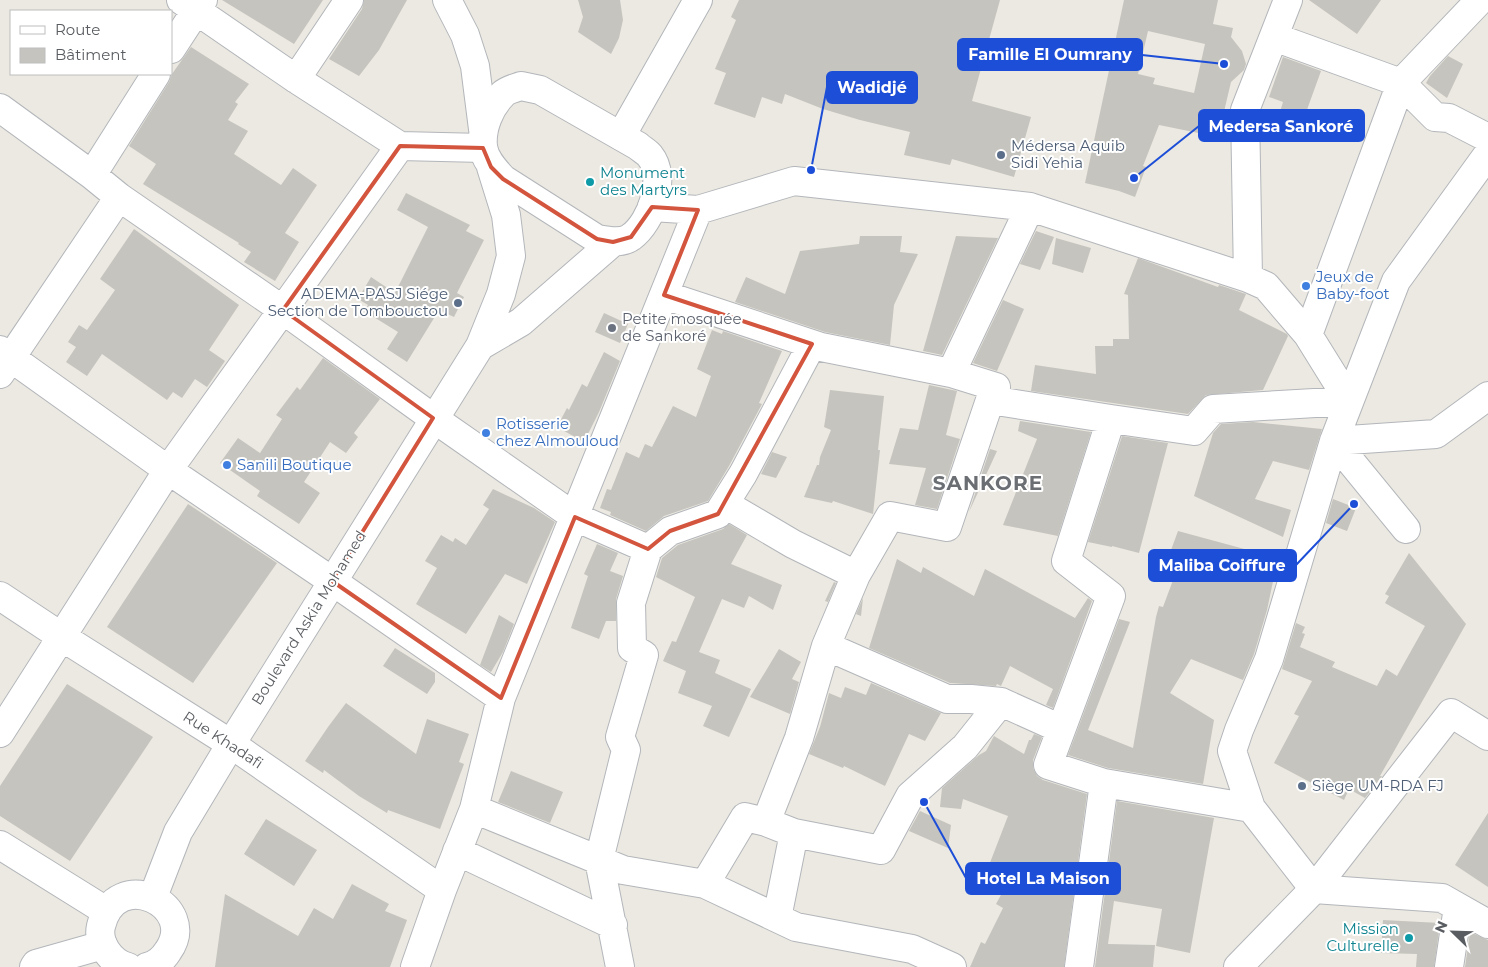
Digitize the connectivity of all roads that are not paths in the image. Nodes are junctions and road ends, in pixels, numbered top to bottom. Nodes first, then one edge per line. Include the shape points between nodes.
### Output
1 (349, 0) edge
2 (447, 0) edge
3 (471, 0) edge
4 (698, 0) edge
5 (1288, 0) edge
6 (1480, 0) edge
7 (193, 3) edge
8 (465, 35) junction
9 (1274, 37) junction
10 (172, 47) edge
11 (155, 75) edge
12 (296, 78) junction
13 (1401, 83) junction
14 (0, 108) edge
15 (622, 136) junction
16 (1488, 138) edge
17 (400, 146) junction
18 (486, 148) junction
19 (1488, 154) edge
20 (92, 175) junction
21 (118, 197) junction
22 (654, 199) junction
23 (1030, 207) junction
24 (698, 210) junction
25 (613, 242) junction
26 (1248, 278) junction
27 (664, 295) junction
28 (283, 310) junction
29 (1308, 335) junction
30 (812, 344) junction
31 (480, 346) junction
32 (4, 360) edge
33 (951, 373) junction
34 (1488, 396) edge
35 (990, 400) junction
36 (1349, 401) junction
37 (433, 418) junction
38 (1110, 420) junction
39 (1334, 441) junction
40 (168, 470) junction
41 (725, 504) junction
42 (574, 517) junction
43 (1406, 530) dead end
44 (648, 549) junction
45 (856, 575) junction
46 (332, 581) junction
47 (0, 596) edge
48 (62, 637) junction
49 (826, 646) junction
50 (501, 698) junction
51 (1001, 702) junction
52 (1061, 729) junction
53 (0, 734) edge
54 (1488, 736) edge
55 (230, 744) junction
56 (1104, 783) junction
57 (1251, 808) junction
58 (474, 809) junction
59 (766, 822) junction
60 (794, 833) junction
61 (0, 845) edge
62 (457, 851) junction
63 (599, 860) junction
64 (705, 884) junction
65 (1314, 889) junction
66 (442, 890) junction
67 (153, 897) junction
68 (1458, 907) junction
69 (106, 911) junction
70 (777, 918) junction
71 (1488, 924) edge
72 (613, 926) junction
73 (103, 945) junction
74 (34, 967) edge
75 (144, 967) edge
76 (415, 967) edge
77 (620, 967) edge
78 (952, 967) edge
79 (1079, 967) edge
80 (1238, 967) edge
81 (1449, 967) edge

1 - 12 street
2 - 8 street, Boulevard Askia Mohamed
3 - 8 street
4 - 15 street
5 - 9 street
6 - 13 street
7 - 10 street
7 - 12 street
8 - 18 street, Boulevard Askia Mohamed via 475,66
9 - 13 street
9 - 26 street via 1245,110
11 - 20 street
12 - 17 street
13 - 16 street via 1435,117 1449,118
13 - 29 street
14 - 20 street
15 - 18 street via 540,90 521,86 504,92 491,110
15 - 22 street via 650,156 657,170
17 - 18 street
17 - 28 street
18 - 25 street via 504,179 597,239
18 - 31 street, Boulevard Askia Mohamed via 506,215 511,256 501,294
19 - 36 street via 1396,281
20 - 21 street
21 - 28 street
21 - 32 street
22 - 24 street
22 - 25 street via 645,222 631,237
23 - 24 street via 794,181
23 - 26 street
23 - 33 street
24 - 27 street
25 - 31 street via 521,322
26 - 29 street via 1266,286
27 - 30 street
27 - 42 street
28 - 37 street
28 - 40 street
29 - 36 street
30 - 33 street
30 - 41 street
31 - 37 street, Boulevard Askia Mohamed
32 - 40 street
33 - 35 street via 996,387
34 - 39 street via 1436,434
35 - 38 street
35 - 45 street via 947,527 890,516
36 - 38 street via 1214,409 1194,431
36 - 39 street
37 - 42 street
37 - 46 street, Boulevard Askia Mohamed
38 - 52 street via 1066,561 1111,596
39 - 43 street
39 - 57 street via 1269,660 1232,751
40 - 46 street
40 - 48 street
41 - 44 street via 718,514 670,531
41 - 45 street via 793,544
42 - 44 street
42 - 50 street
44 - 63 street via 632,603 632,648 644,655 620,737 626,750
45 - 49 street
46 - 50 street
46 - 55 street, Boulevard Askia Mohamed
47 - 48 street, Rue Khadafi
48 - 53 street
48 - 55 street, Rue Khadafi
49 - 51 street via 947,699
49 - 59 street via 799,738
50 - 58 street
51 - 52 street
51 - 60 street via 965,747 910,796 881,850
52 - 56 street via 1048,765
54 - 65 street via 1450,713
55 - 66 street, Rue Khadafi
55 - 67 street, Boulevard Askia Mohamed via 178,832
56 - 57 street
56 - 79 street
57 - 65 street
58 - 62 street
58 - 63 street
59 - 60 street
59 - 64 street via 746,817
60 - 70 street
61 - 69 street
62 - 66 street
62 - 72 street
63 - 64 street via 623,870
63 - 72 street
64 - 70 street
65 - 68 street via 1442,898
65 - 80 street
66 - 76 street
67 - 69 street via 127,896
67 - 75 street via 173,918 175,932 172,947 163,958
68 - 71 street
68 - 81 street
69 - 73 street via 100,928
70 - 78 street via 796,927 912,949
72 - 77 street
73 - 74 street
73 - 75 street via 111,958 122,966

